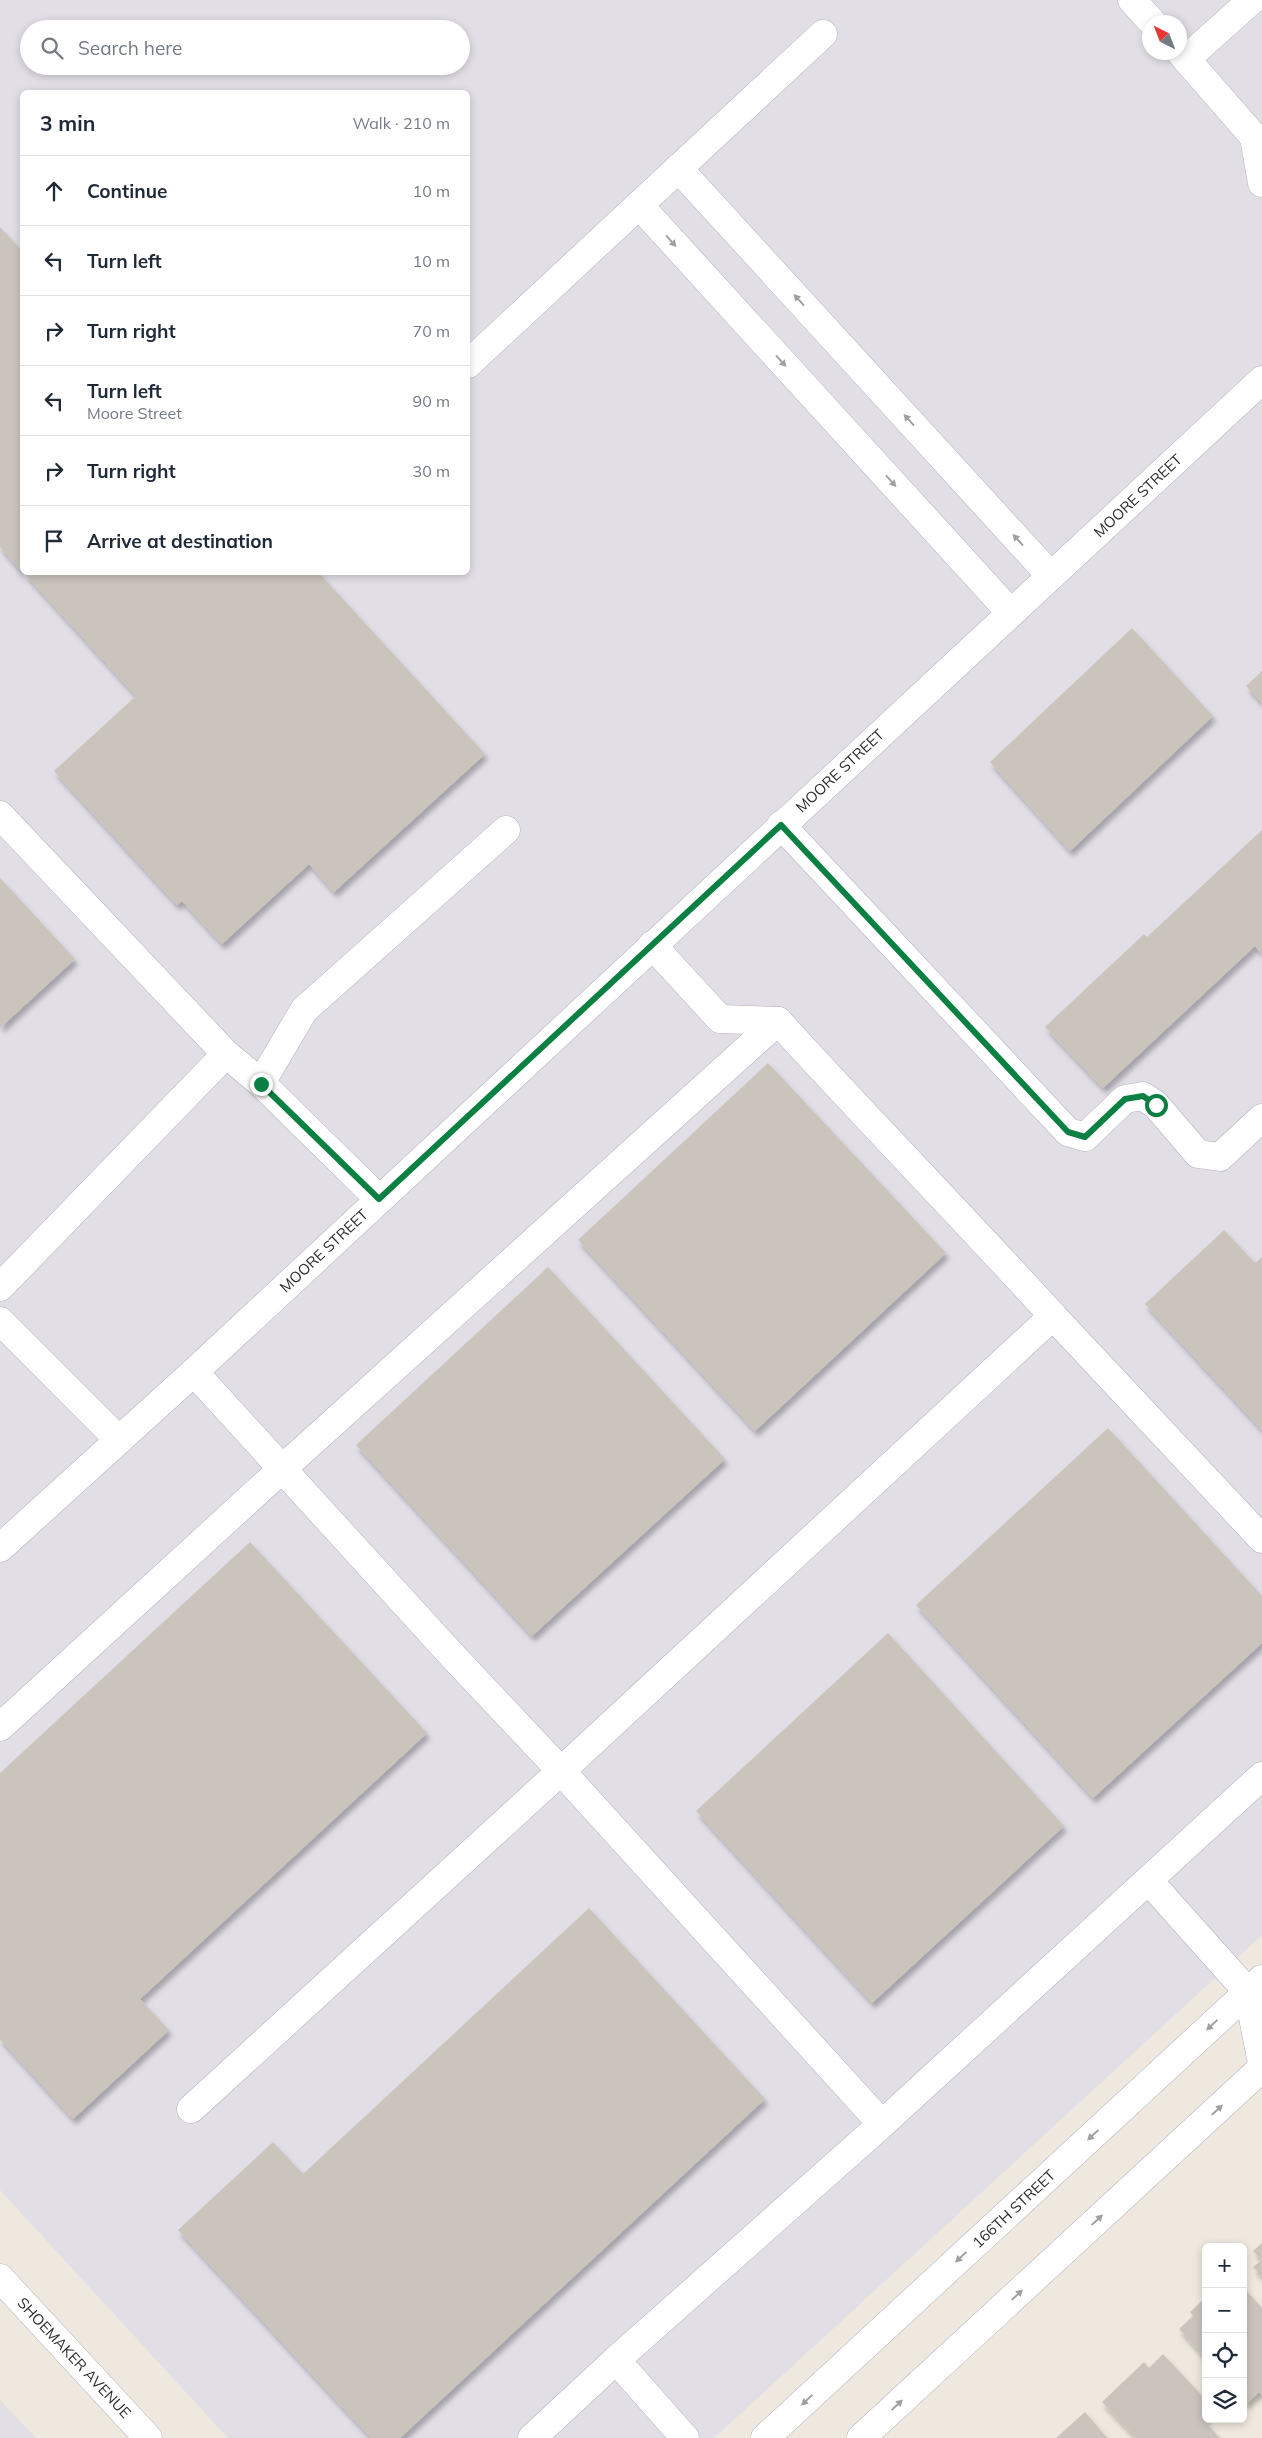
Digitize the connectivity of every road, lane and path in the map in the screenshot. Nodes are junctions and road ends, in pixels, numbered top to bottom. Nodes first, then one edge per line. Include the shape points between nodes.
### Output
1 (1132, 0) edge
2 (1252, 0) edge
3 (1146, 15) edge
4 (823, 34) dead end
5 (1187, 52) edge
6 (1186, 60) edge
7 (678, 168) junction
8 (1262, 182) edge
9 (638, 205) junction
10 (470, 362) edge
11 (1262, 380) edge
12 (1051, 576) junction
13 (1011, 612) junction
14 (0, 815) edge
15 (781, 825) junction
16 (506, 830) dead end
17 (652, 945) junction
18 (778, 1022) junction
19 (226, 1054) junction
20 (261, 1084) junction
21 (1262, 1118) edge
22 (379, 1199) junction
23 (0, 1287) edge
24 (1053, 1316) junction
25 (0, 1321) edge
26 (194, 1372) junction
27 (119, 1440) junction
28 (282, 1469) junction
29 (1262, 1539) edge
30 (0, 1548) edge
31 (0, 1727) edge
32 (561, 1771) junction
33 (1262, 1776) edge
34 (1149, 1881) junction
35 (1257, 1990) edge
36 (1262, 2063) edge
37 (1262, 2068) edge
38 (192, 2109) dead end
39 (882, 2124) junction
40 (0, 2278) edge
41 (616, 2360) junction
42 (148, 2438) edge
43 (532, 2438) edge
44 (685, 2438) edge
45 (765, 2438) edge
46 (861, 2438) edge

1 - 3 street
2 - 5 street
4 - 7 street
6 - 8 street via 1254,137
7 - 9 street
12 -> 7 street
9 - 10 street
9 -> 13 street
11 - 12 street, MOORE STREET
12 - 13 street, MOORE STREET
13 - 15 street, MOORE STREET
14 - 19 street
15 - 17 street, MOORE STREET
15 - 21 street via 1068,1132 1085,1137 1125,1099 1143,1096 1156,1105 1198,1154 1220,1157
16 - 20 street via 304,1010
17 - 18 street via 720,1019
17 - 22 street, MOORE STREET
18 - 24 street
18 - 28 street
19 - 20 street
19 - 23 street
20 - 22 street
22 - 26 street, MOORE STREET
24 - 29 street
24 - 32 street
25 - 27 street
26 - 27 street, MOORE STREET
26 - 28 street
27 - 30 street, MOORE STREET
28 - 31 street
28 - 32 street
32 - 38 street
32 - 39 street
33 - 34 street
34 - 35 street
34 - 39 street
35 - 36 street
35 -> 45 street, 166TH STREET
46 -> 37 street
39 - 41 street
40 - 42 street, SHOEMAKER AVENUE
41 - 43 street
41 - 44 street

